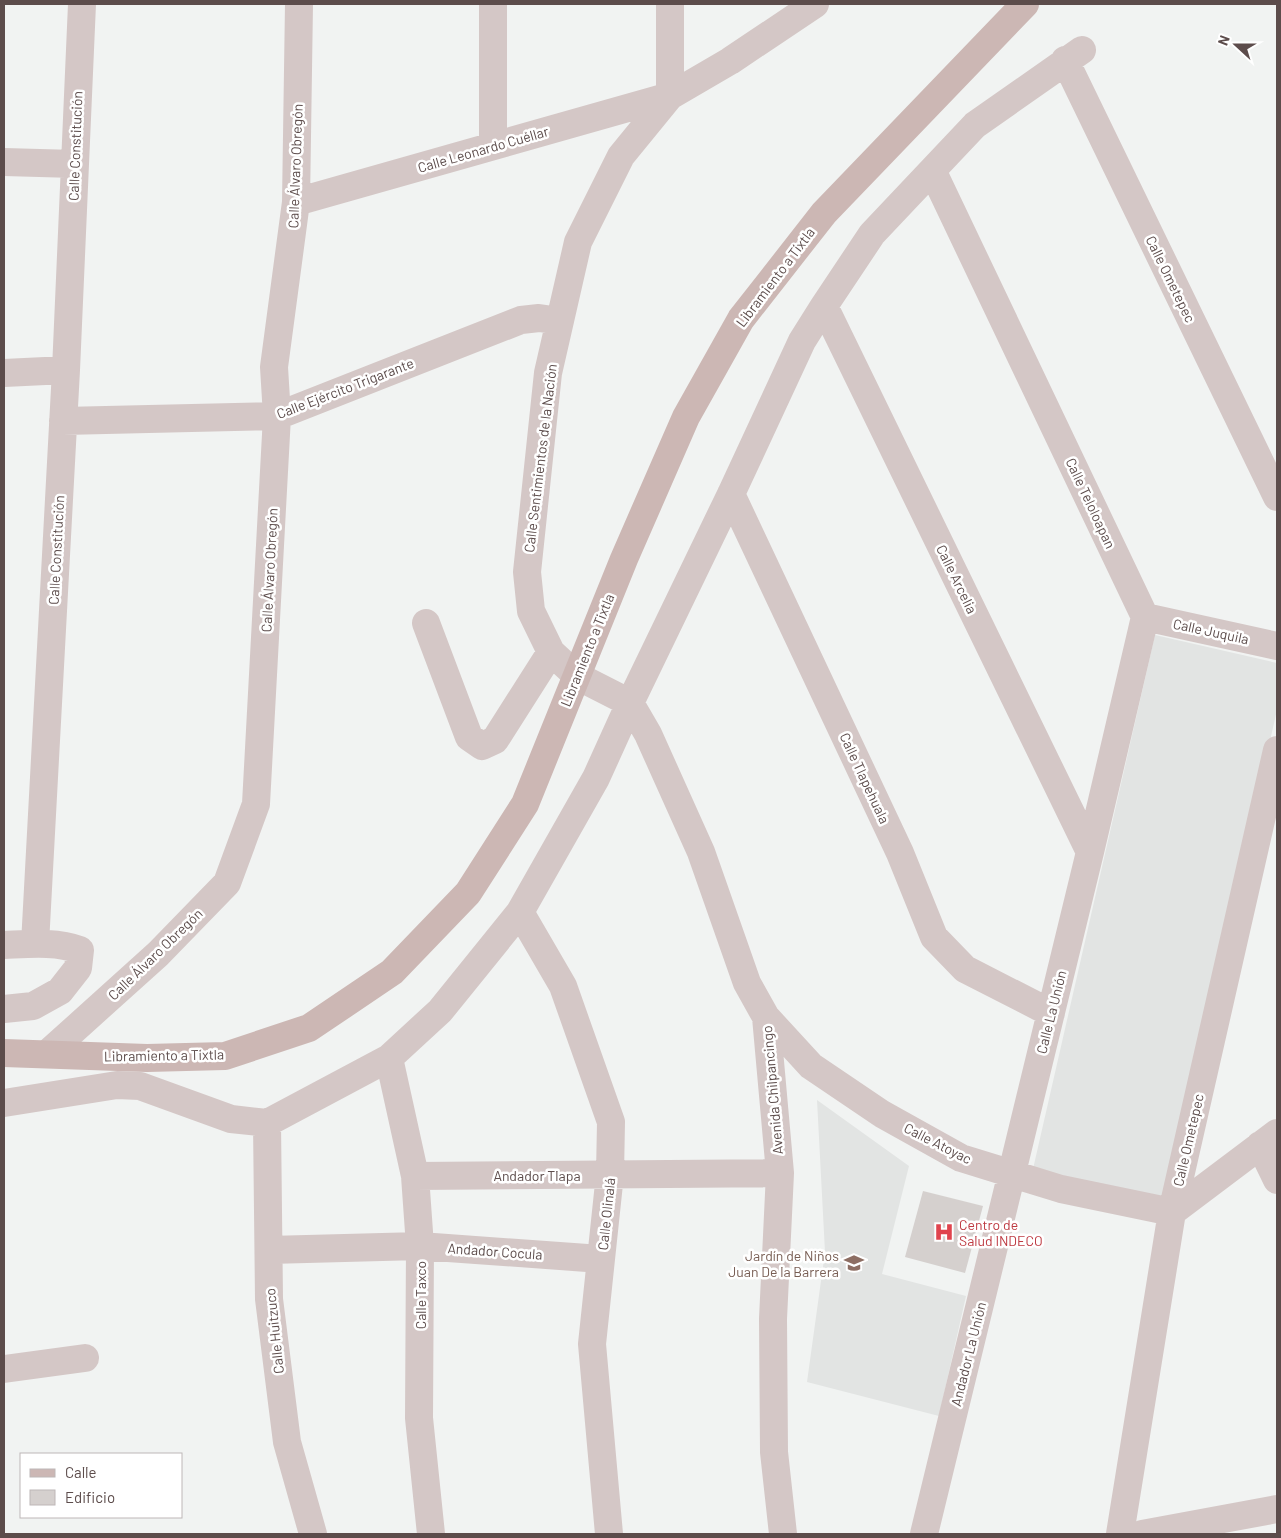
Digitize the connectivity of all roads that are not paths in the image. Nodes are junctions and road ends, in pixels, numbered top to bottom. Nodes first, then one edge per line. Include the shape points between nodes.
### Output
1 (82, 4) edge
2 (298, 4) edge
3 (493, 4) edge
4 (670, 4) edge
5 (815, 4) edge
6 (1025, 4) edge
7 (670, 96) junction
8 (494, 146) junction
9 (4, 162) edge
10 (75, 164) junction
11 (933, 172) junction
12 (296, 202) junction
13 (824, 306) junction
14 (560, 321) junction
15 (66, 370) junction
16 (4, 373) edge
17 (277, 416) junction
18 (63, 421) junction
19 (731, 494) junction
20 (1277, 497) edge
21 (1145, 617) junction
22 (426, 624) dead end
23 (1277, 646) edge
24 (550, 652) junction
25 (576, 676) junction
26 (630, 703) junction
27 (1277, 750) edge
28 (1090, 852) junction
29 (520, 912) junction
30 (35, 944) junction
31 (4, 945) edge
32 (4, 1009) edge
33 (1051, 1013) junction
34 (766, 1017) junction
35 (4, 1053) edge
36 (47, 1054) junction
37 (146, 1058) junction
38 (389, 1058) junction
39 (140, 1086) junction
40 (4, 1103) edge
41 (267, 1123) junction
42 (1269, 1139) edge
43 (780, 1173) junction
44 (1012, 1173) junction
45 (610, 1174) junction
46 (415, 1176) junction
47 (1277, 1180) edge
48 (1172, 1212) junction
49 (420, 1246) junction
50 (269, 1250) junction
51 (601, 1259) junction
52 (86, 1358) dead end
53 (4, 1369) edge
54 (1277, 1509) edge
55 (313, 1534) edge
56 (431, 1534) edge
57 (609, 1534) edge
58 (783, 1534) edge
59 (924, 1534) edge
60 (1120, 1534) edge
61 (1142, 1534) edge

1 - 10 street, Calle Constitución
2 - 12 street, Calle Álvaro Obregón
3 - 8 street
4 - 7 street
5 - 7 street, Calle Sentimientos de la Nación
6 - 25 main road, Libramiento a Tixtla via 824,213 741,319 686,417
7 - 8 street, Calle Leonardo Cuéllar
7 - 14 street, Calle Sentimientos de la Nación via 621,156 578,242
8 - 12 street, Calle Leonardo Cuéllar
9 - 10 street
10 - 15 street, Calle Constitución
11 - 13 street via 872,234
11 - 20 street, Calle Ometepec via 975,125 1074,55
11 - 21 street, Calle Teloloapan
12 - 17 street, Calle Álvaro Obregón via 274,367
13 - 19 street via 802,341
13 - 28 street, Calle Arcelia
14 - 17 street, Calle Ejército Trigarante via 521,320
14 - 24 street, Calle Sentimientos de la Nación via 548,374 527,572 531,611
15 - 16 street
15 - 18 street, Calle Constitución
17 - 18 street, Calle Ejército Trigarante
17 - 36 street, Calle Álvaro Obregón via 256,804 250,822 227,883 158,954
18 - 30 street, Calle Constitución
19 - 26 street
19 - 33 street, Calle Tlapehuala via 900,853 934,937 965,969
21 - 23 street, Calle Juquila
21 - 28 street
22 - 24 street via 469,737 482,746 495,740
24 - 25 street, Calle Sentimientos de la Nación
25 - 26 street
25 - 37 main road, Libramiento a Tixtla via 525,804 468,893 392,972 309,1028 225,1056
26 - 29 street via 596,778
26 - 34 street, Avenida Chilpancingo via 648,734 701,852 747,984
27 - 48 street, Calle Ometepec
28 - 33 street, Calle La Unión
29 - 38 street via 440,1010
29 - 45 street, Calle Olinalá via 563,986 589,1057 611,1122
30 - 31 street
30 - 32 street via 69,946 80,950 78,968 60,991 33,1006
33 - 44 street, Calle La Unión
34 - 43 street, Avenida Chilpancingo
34 - 44 street, Calle Atoyac via 812,1066 882,1114 961,1158
35 - 36 main road, Libramiento a Tixtla
36 - 37 main road, Libramiento a Tixtla
37 - 39 street
38 - 41 street
38 - 46 street, Calle Taxco
39 - 40 street via 117,1085
39 - 41 street via 231,1119
41 - 50 street, Calle Huitzuco
42 - 47 street
42 - 48 street
43 - 45 street, Andador Tlapa
43 - 58 street, Avenida Chilpancingo via 773,1338 774,1452
44 - 48 street, Calle Atoyac via 1061,1189
44 - 59 street, Andador La Unión
45 - 46 street, Andador Tlapa
45 - 51 street, Calle Olinalá
46 - 49 street, Calle Taxco
48 - 60 street, Calle Ometepec
49 - 50 street, Andador Cocula
49 - 51 street, Andador Cocula
49 - 56 street, Calle Taxco via 419,1418
50 - 55 street, Calle Huitzuco via 269,1299 287,1442
51 - 57 street, Calle Olinalá via 592,1344
52 - 53 street
54 - 61 street

